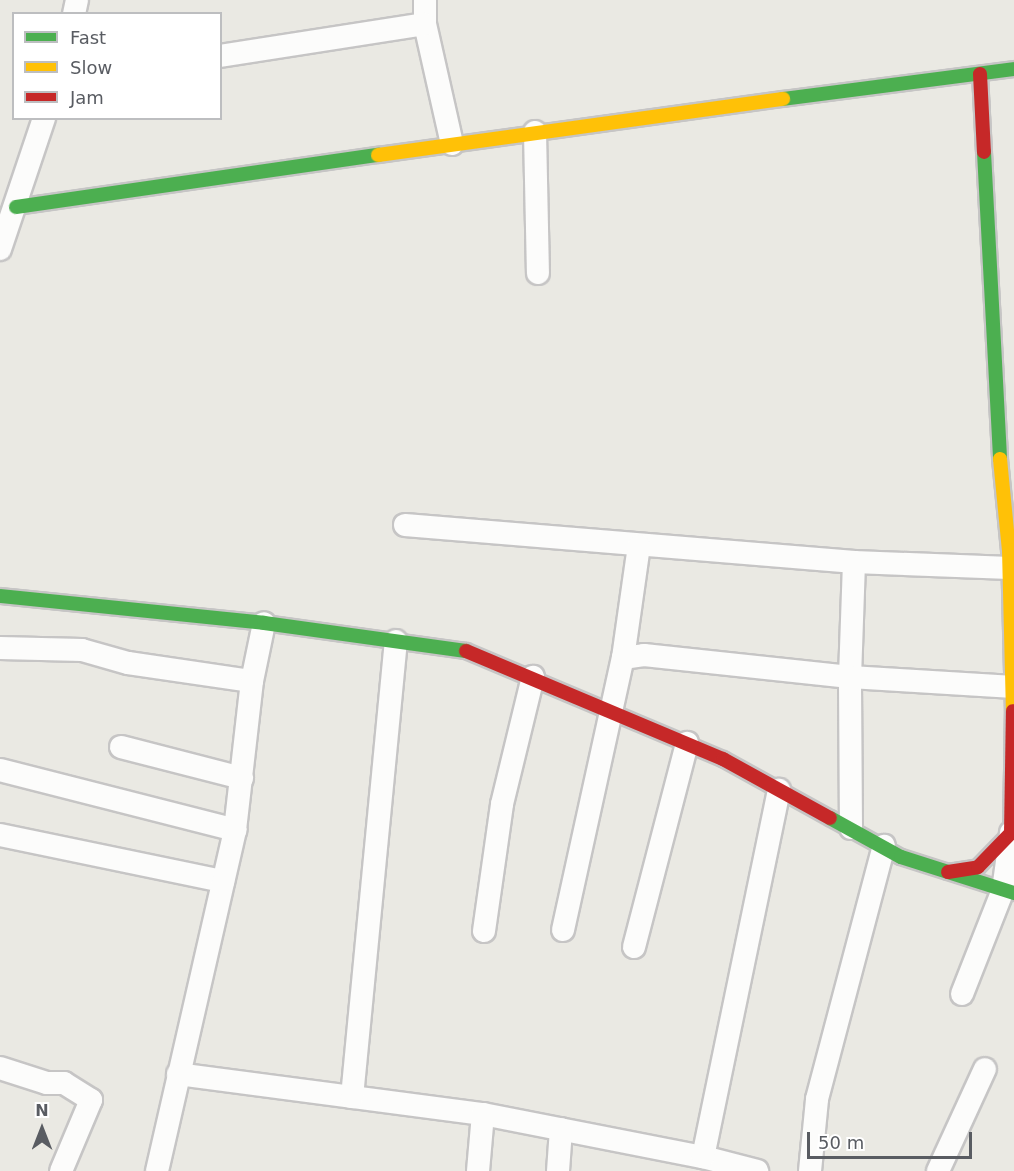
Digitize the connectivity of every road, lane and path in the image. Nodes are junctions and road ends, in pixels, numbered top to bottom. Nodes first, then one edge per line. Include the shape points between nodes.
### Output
1 (425, 0) edge
2 (425, 24) junction
3 (222, 56) edge
4 (1014, 69) edge
5 (980, 74) junction
6 (44, 120) edge
7 (535, 132) junction
8 (452, 144) junction
9 (16, 207) junction
10 (0, 249) edge
11 (538, 273) dead end
12 (405, 525) dead end
13 (639, 546) junction
14 (854, 562) junction
15 (1010, 568) junction
16 (0, 596) edge
17 (264, 623) junction
18 (396, 641) junction
19 (0, 648) edge
20 (623, 658) junction
21 (532, 677) junction
22 (850, 677) junction
23 (252, 681) junction
24 (1014, 687) edge
25 (609, 708) junction
26 (687, 743) junction
27 (121, 747) dead end
28 (0, 770) edge
29 (242, 778) junction
30 (779, 790) junction
31 (851, 828) junction
32 (235, 830) junction
33 (1011, 833) junction
34 (0, 835) edge
35 (884, 846) junction
36 (948, 872) junction
37 (223, 881) junction
38 (1008, 892) edge
39 (563, 930) dead end
40 (484, 931) dead end
41 (634, 947) dead end
42 (962, 994) dead end
43 (0, 1068) edge
44 (985, 1069) dead end
45 (178, 1074) junction
46 (351, 1097) junction
47 (483, 1114) junction
48 (561, 1129) junction
49 (703, 1156) junction
50 (753, 1170) edge
51 (62, 1171) edge
52 (157, 1171) edge
53 (478, 1171) edge
54 (558, 1171) edge
55 (810, 1171) edge
56 (938, 1171) edge

1 - 2 street
2 - 3 street
2 - 8 street
4 - 5 street
5 - 7 street
5 - 15 street via 996,414
6 - 9 street
7 - 8 street
7 - 11 street
8 - 9 street
9 - 10 street
12 - 13 street
13 - 14 street
13 - 20 street
14 - 15 street
14 - 22 street
15 - 24 street
16 - 17 street
17 - 18 street
17 - 23 street
18 - 21 street via 473,652
18 - 46 street
19 - 23 street via 82,650 128,663
20 - 22 street via 645,655
20 - 25 street
21 - 25 street
21 - 40 street via 502,804
22 - 24 street
22 - 31 street
23 - 29 street
24 - 33 street
25 - 26 street
25 - 39 street
26 - 30 street
26 - 41 street
27 - 29 street
28 - 32 street
29 - 32 street
30 - 31 street
30 - 49 street
31 - 35 street
32 - 37 street
33 - 36 street via 978,867
33 - 38 street
34 - 37 street
35 - 36 street via 901,857
35 - 55 street via 817,1099
36 - 38 street
37 - 45 street
38 - 42 street
43 - 51 street via 47,1083 64,1083 91,1100
44 - 56 street
45 - 46 street
45 - 52 street
46 - 47 street
47 - 48 street
47 - 53 street
48 - 49 street
48 - 54 street
49 - 50 street

